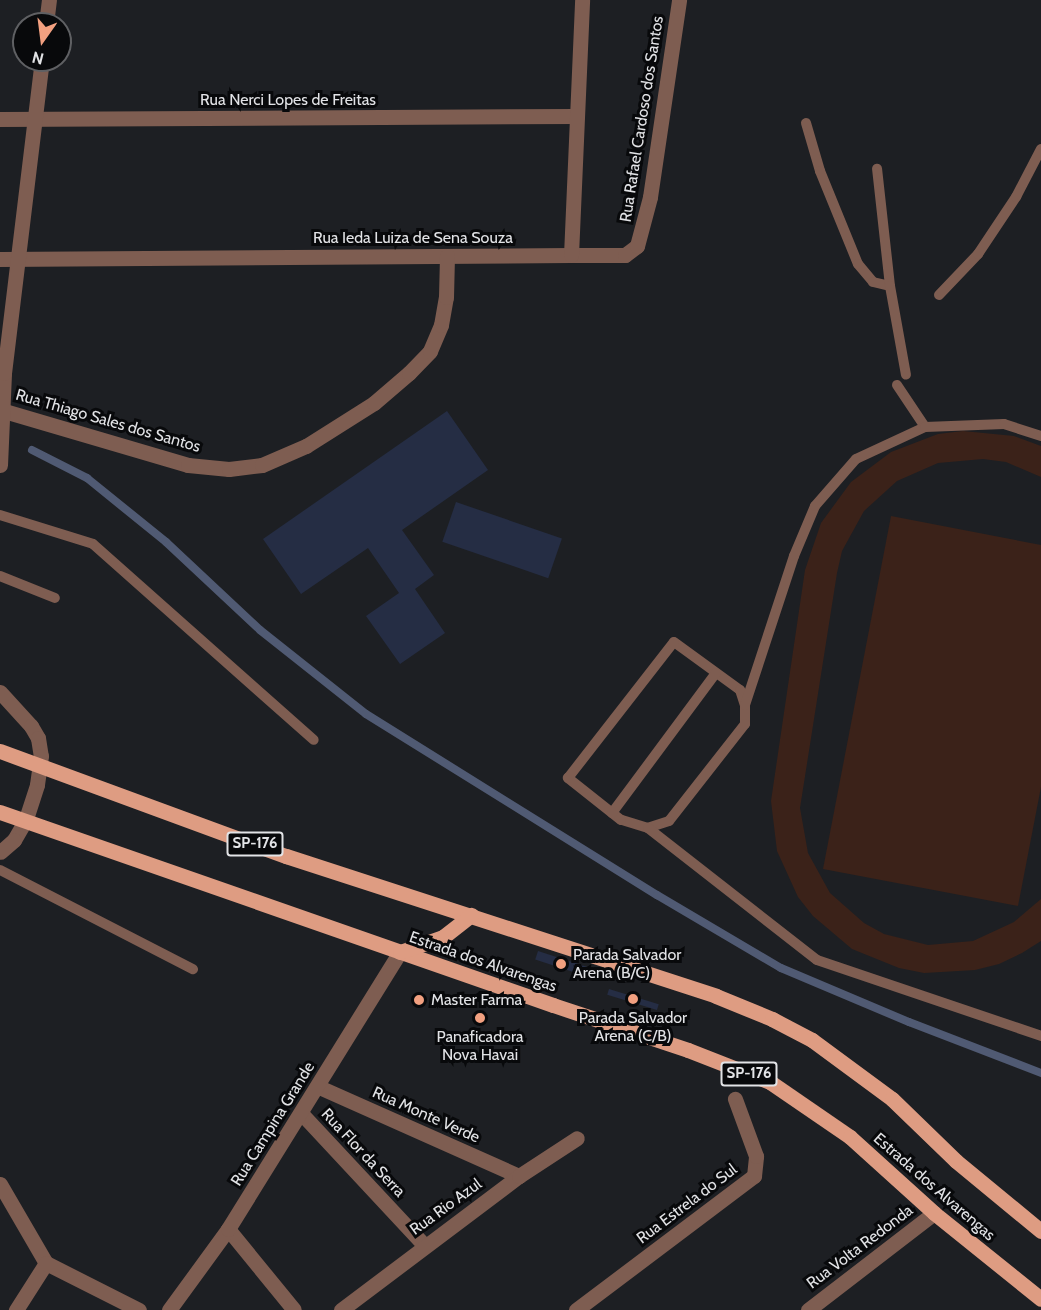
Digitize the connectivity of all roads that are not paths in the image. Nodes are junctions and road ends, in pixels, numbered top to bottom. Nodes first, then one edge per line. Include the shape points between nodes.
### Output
1 (582, 0) edge
2 (679, 0) edge
3 (41, 72) edge
4 (577, 116) junction
5 (0, 118) edge
6 (35, 119) junction
7 (806, 123) dead end
8 (1041, 149) edge
9 (877, 169) dead end
10 (571, 255) junction
11 (447, 256) junction
12 (0, 259) edge
13 (19, 259) junction
14 (890, 286) junction
15 (939, 295) dead end
16 (906, 375) dead end
17 (897, 385) dead end
18 (2, 410) junction
19 (925, 427) junction
20 (1041, 436) edge
21 (0, 465) edge
22 (0, 515) edge
23 (0, 576) edge
24 (55, 598) dead end
25 (716, 673) junction
26 (0, 692) edge
27 (745, 705) junction
28 (314, 740) dead end
29 (0, 751) edge
30 (41, 766) junction
31 (0, 812) edge
32 (612, 813) junction
33 (25, 821) junction
34 (648, 828) junction
35 (14, 840) junction
36 (0, 852) edge
37 (0, 868) edge
38 (471, 915) junction
39 (400, 952) junction
40 (193, 969) dead end
41 (1041, 1036) edge
42 (319, 1087) junction
43 (735, 1099) dead end
44 (301, 1113) junction
45 (577, 1138) dead end
46 (519, 1176) junction
47 (0, 1184) edge
48 (934, 1213) junction
49 (228, 1229) junction
50 (1041, 1231) edge
51 (424, 1245) junction
52 (46, 1263) junction
53 (1041, 1299) edge
54 (16, 1310) edge
55 (139, 1310) edge
56 (169, 1310) edge
57 (294, 1310) edge
58 (341, 1310) edge
59 (576, 1310) edge
60 (808, 1310) edge

1 - 4 street
2 - 10 street, Rua Rafael Cardoso dos Santos via 650,197 637,246 626,255
3 - 6 street
4 - 6 street, Rua Nerci Lopes de Freitas
4 - 10 street
5 - 6 street, Rua Nerci Lopes de Freitas
6 - 13 street
7 - 14 lane via 820,171 858,264 873,282
8 - 15 lane via 978,254
9 - 14 lane
10 - 11 street, Rua Ieda Luiza de Sena Souza
11 - 13 street, Rua Ieda Luiza de Sena Souza
11 - 18 street, Rua Thiago Sales dos Santos via 441,326 430,351 374,403 306,446 262,465 228,469 188,465
12 - 13 street, Rua Ieda Luiza de Sena Souza
13 - 18 street
14 - 16 lane
17 - 19 lane
18 - 21 street
19 - 20 lane via 1004,424
19 - 27 lane via 856,459 815,506 794,556
22 - 28 lane via 93,544
23 - 24 lane
25 - 27 lane via 740,690
25 - 32 lane
25 - 32 lane via 674,642 568,778
26 - 30 street via 35,732
27 - 34 lane via 745,724 669,821
29 - 30 main road, Estrada dos Alvarengas / SP-176
30 - 33 street
30 - 38 main road, Estrada dos Alvarengas / SP-176 via 286,856
31 - 33 main road, Estrada dos Alvarengas / SP-176
32 - 34 lane
33 - 35 street
33 - 39 main road, Estrada dos Alvarengas / SP-176
34 - 41 lane via 816,960
35 - 36 street
35 - 37 street
37 - 40 lane
38 - 39 main road via 443,937
38 - 50 main road, Estrada dos Alvarengas / SP-176 via 716,996 812,1040 892,1099 956,1161
39 - 42 street, Rua Campina Grande
39 - 48 main road, Estrada dos Alvarengas / SP-176 via 688,1050 770,1082 850,1137
42 - 44 street, Rua Campina Grande
42 - 46 street, Rua Monte Verde
43 - 59 street, Rua Estrela do Sul via 756,1156 754,1176
44 - 49 street, Rua Campina Grande
44 - 51 street, Rua Flor da Serra
45 - 46 street, Rua Rio Azul
46 - 51 street, Rua Rio Azul
47 - 52 street
48 - 53 main road, Estrada dos Alvarengas / SP-176
48 - 60 street, Rua Volta Redonda
49 - 56 street, Rua Campina Grande
49 - 57 street
51 - 58 street, Rua Rio Azul
52 - 54 street
52 - 55 street

